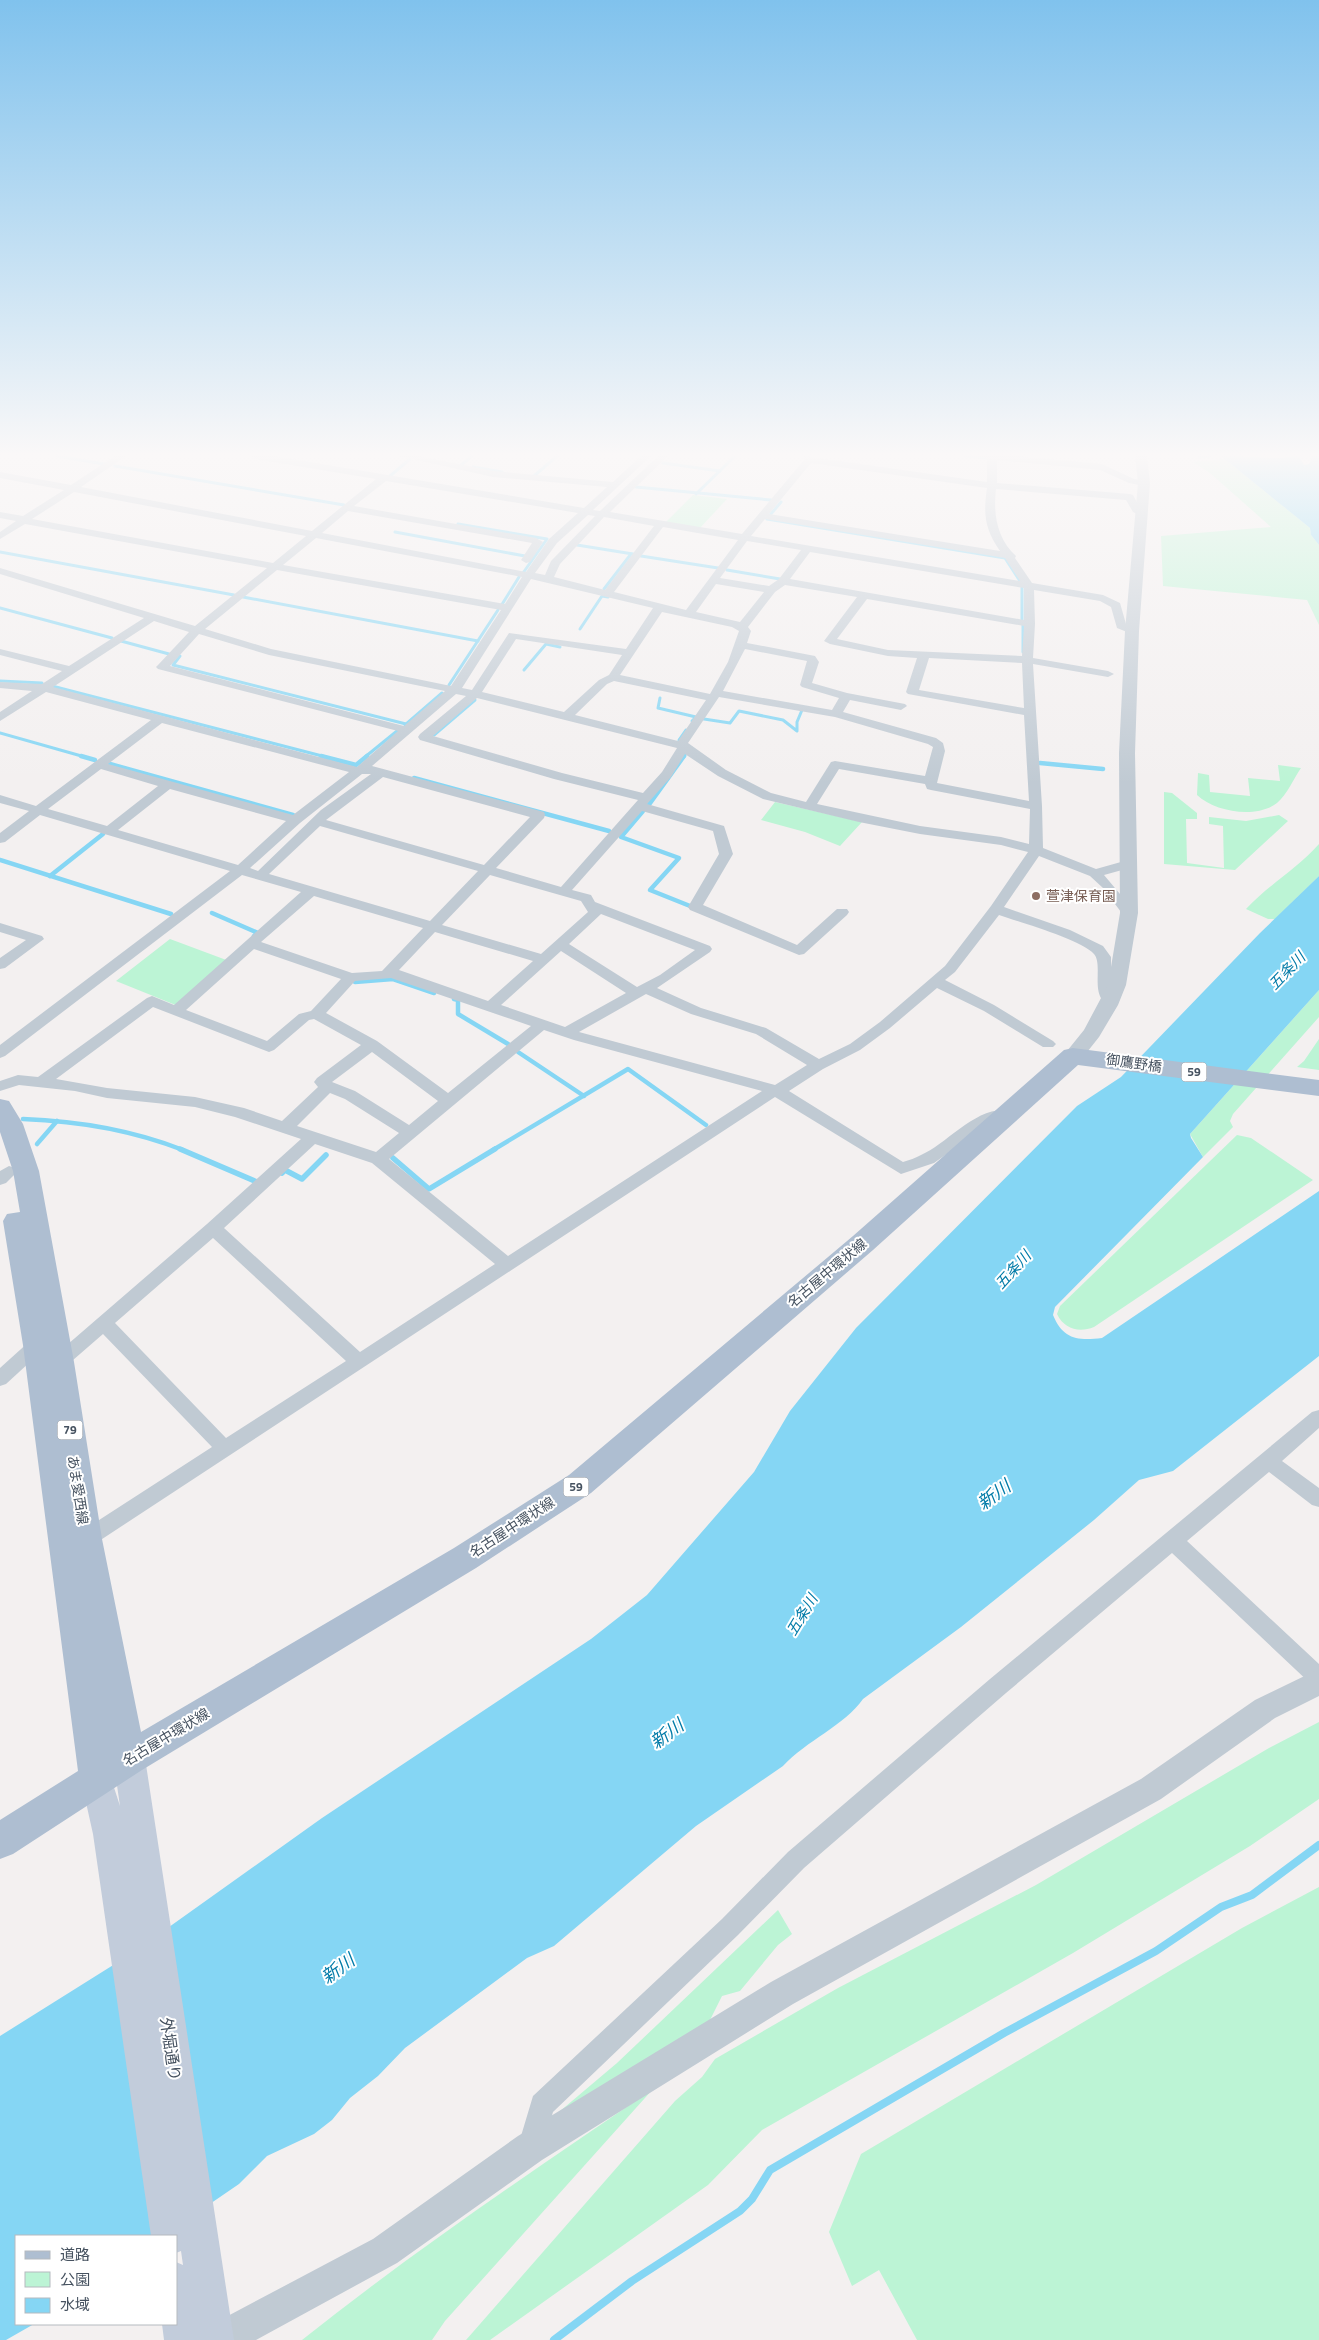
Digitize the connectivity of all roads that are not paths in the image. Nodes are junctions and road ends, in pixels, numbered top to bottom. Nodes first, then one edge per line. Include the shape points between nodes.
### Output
1 (271, 565) edge
2 (471, 565) edge
3 (527, 565) edge
4 (531, 565) edge
5 (554, 565) edge
6 (629, 565) edge
7 (725, 565) edge
8 (795, 565) edge
9 (904, 565) edge
10 (1017, 565) edge
11 (1136, 565) edge
12 (275, 566) junction
13 (0, 571) edge
14 (522, 575) junction
15 (548, 579) junction
16 (714, 580) junction
17 (783, 581) junction
18 (1029, 586) junction
19 (771, 590) junction
20 (607, 594) junction
21 (864, 595) junction
22 (507, 608) junction
23 (659, 608) junction
24 (689, 614) junction
25 (152, 617) junction
26 (1030, 624) junction
27 (742, 627) junction
28 (197, 630) junction
29 (1132, 631) junction
30 (830, 641) junction
31 (741, 645) junction
32 (0, 652) edge
33 (629, 653) junction
34 (924, 655) junction
35 (811, 658) junction
36 (1028, 660) junction
37 (70, 670) junction
38 (1108, 674) dead end
39 (613, 677) junction
40 (0, 685) edge
41 (43, 688) junction
42 (452, 691) junction
43 (914, 692) junction
44 (475, 694) junction
45 (714, 696) junction
46 (846, 696) junction
47 (901, 706) junction
48 (1030, 713) junction
49 (836, 714) junction
50 (567, 716) junction
51 (0, 717) edge
52 (160, 719) junction
53 (884, 726) junction
54 (407, 730) junction
55 (682, 746) junction
56 (99, 765) junction
57 (359, 771) junction
58 (380, 772) junction
59 (930, 781) junction
60 (168, 784) junction
61 (0, 799) edge
62 (643, 802) junction
63 (810, 806) junction
64 (1036, 806) junction
65 (38, 810) junction
66 (295, 820) junction
67 (317, 821) junction
68 (109, 831) junction
69 (0, 839) edge
70 (1036, 850) junction
71 (1128, 864) junction
72 (240, 870) junction
73 (488, 870) junction
74 (1095, 873) junction
75 (260, 876) junction
76 (311, 891) junction
77 (564, 891) junction
78 (591, 905) junction
79 (996, 910) junction
80 (842, 912) dead end
81 (1129, 912) junction
82 (0, 927) edge
83 (434, 927) junction
84 (252, 944) junction
85 (559, 944) junction
86 (542, 959) junction
87 (0, 965) edge
88 (389, 972) junction
89 (351, 977) junction
90 (935, 982) junction
91 (642, 991) junction
92 (1111, 1000) junction
93 (490, 1007) junction
94 (176, 1011) junction
95 (316, 1014) junction
96 (541, 1024) junction
97 (566, 1033) junction
98 (372, 1044) junction
99 (1070, 1052) junction
100 (0, 1054) edge
101 (818, 1065) junction
102 (40, 1083) junction
103 (0, 1086) edge
104 (327, 1087) junction
105 (1308, 1087) edge
106 (775, 1090) junction
107 (448, 1101) junction
108 (0, 1106) edge
109 (1008, 1114) junction
110 (286, 1127) junction
111 (410, 1133) junction
112 (313, 1137) junction
113 (378, 1159) junction
114 (3, 1166) edge
115 (213, 1228) junction
116 (507, 1264) junction
117 (104, 1323) junction
118 (48, 1354) junction
119 (358, 1362) junction
120 (0, 1379) edge
121 (1319, 1417) edge
122 (225, 1449) junction
123 (1269, 1461) junction
124 (1319, 1500) edge
125 (86, 1539) junction
126 (1173, 1540) junction
127 (1319, 1680) edge
128 (129, 1758) junction
129 (97, 1780) junction
130 (124, 1830) junction
131 (0, 1841) edge
132 (530, 2148) junction
133 (170, 2235) edge
134 (177, 2235) edge
135 (178, 2242) edge
136 (186, 2303) edge
137 (214, 2340) edge
138 (220, 2340) edge

1 - 12 street
2 - 14 street
3 - 14 street
4 - 14 street
5 - 15 street
6 - 20 street
7 - 16 street
8 - 17 street
9 - 18 street
10 - 18 street
11 - 29 street
12 - 22 street
12 - 28 street
13 - 25 street
14 - 15 street
14 - 22 street
15 - 20 street
16 - 19 street
16 - 24 street
17 - 19 street
17 - 21 street
18 - 26 street
18 - 29 street via 1111,601 1116,605 1121,626
19 - 27 street
20 - 23 street
21 - 26 street
21 - 30 street
22 - 42 street
23 - 24 street
23 - 33 street
24 - 27 street
25 - 28 street
25 - 37 street
26 - 36 street
27 - 31 street via 745,632
28 - 42 street via 269,652
28 - 54 street via 162,667
29 - 71 street via 1127,753
30 - 34 street via 888,653
30 - 35 street via 824,643
31 - 35 street
31 - 45 street
32 - 37 street
33 - 39 street
33 - 44 street via 513,635
34 - 36 street
34 - 43 street
35 - 46 street via 813,662 806,685
36 - 38 street
36 - 48 street
37 - 41 street
39 - 45 street
39 - 50 street via 603,682
40 - 41 street
41 - 51 street
41 - 52 street
42 - 44 street
42 - 54 street
43 - 47 street
43 - 48 street
44 - 50 street
44 - 62 street via 424,737
45 - 49 street
45 - 55 street
46 - 47 street
46 - 49 street
47 - 53 street
48 - 64 street
49 - 53 street
50 - 55 street
52 - 56 street
52 - 57 street
53 - 59 street via 939,746 938,762
54 - 57 street
55 - 62 street via 667,774
55 - 63 street via 746,787 767,796
56 - 60 street
56 - 65 street
57 - 58 street
57 - 66 street
58 - 67 street
58 - 73 street via 539,815
59 - 63 street via 835,765
59 - 64 street via 931,786 946,790
60 - 66 street
60 - 68 street
61 - 65 street
62 - 77 street
62 - 80 street via 719,829 726,854 695,907 799,951
63 - 70 street
64 - 70 street
65 - 68 street
65 - 69 street
66 - 72 street
67 - 73 street
67 - 75 street
68 - 72 street
70 - 74 street
70 - 79 street
71 - 74 street
71 - 81 street
72 - 75 street
72 - 100 street
73 - 77 street
73 - 83 street
74 - 81 street
75 - 76 street
76 - 83 street
76 - 84 street
77 - 78 street via 586,898
78 - 85 street via 596,913
78 - 91 street via 706,949
79 - 90 street via 950,969
79 - 92 street via 1098,949 1104,957 1104,986
81 - 92 street via 1124,950
82 - 87 street via 37,939
83 - 86 street
83 - 88 street
84 - 89 street
84 - 94 street
85 - 86 street
85 - 91 street
86 - 93 street
88 - 89 street via 386,975
88 - 93 street
89 - 95 street
90 - 99 street
90 - 101 street via 855,1047
91 - 97 street
91 - 101 street via 696,1012 761,1031
92 - 99 street via 1092,1034
93 - 96 street
94 - 95 street via 269,1047 304,1017
94 - 102 street via 152,1001
95 - 98 street
96 - 97 street
96 - 107 street
97 - 106 street
98 - 104 street via 322,1082
98 - 107 street
99 - 105 main road, 御鷹野橋 / 59
99 - 109 main road, 名古屋中環状線 / 59
101 - 106 street
102 - 103 street via 18,1080
102 - 110 street via 195,1102
104 - 110 street
104 - 111 street via 350,1095
106 - 109 street via 901,1168 928,1159 984,1120
106 - 116 street
107 - 111 street
108 - 118 main road, あま愛西線 / 79 via 10,1124 26,1171
109 - 128 main road, 名古屋中環状線 / 59 via 863,1243 580,1484 465,1558
110 - 112 street
111 - 113 street
112 - 113 street
112 - 115 street
113 - 116 street
114 - 118 main road, あま愛西線 / 79
115 - 117 street
115 - 119 street
116 - 119 street
117 - 118 street
117 - 122 street
118 - 120 street
118 - 125 main road, あま愛西線 / 79
118 - 129 main road, あま愛西線 / 79
119 - 122 street
121 - 123 street
122 - 125 street
123 - 124 street
123 - 126 street
125 - 128 main road, あま愛西線 / 79
126 - 127 street
126 - 132 street via 796,1860 542,2105
127 - 132 street via 1257,1714 1151,1789 782,1993
128 - 129 main road, 名古屋中環状線 / 59
128 - 130 main road, 外堀通り
129 - 130 main road, 外堀通り
129 - 131 main road, 名古屋中環状線 / 59
130 - 133 main road, 外堀通り
130 - 134 main road, 外堀通り
132 - 138 street via 384,2251
135 - 136 main road, 外堀通り
136 - 137 main road, 外堀通り

